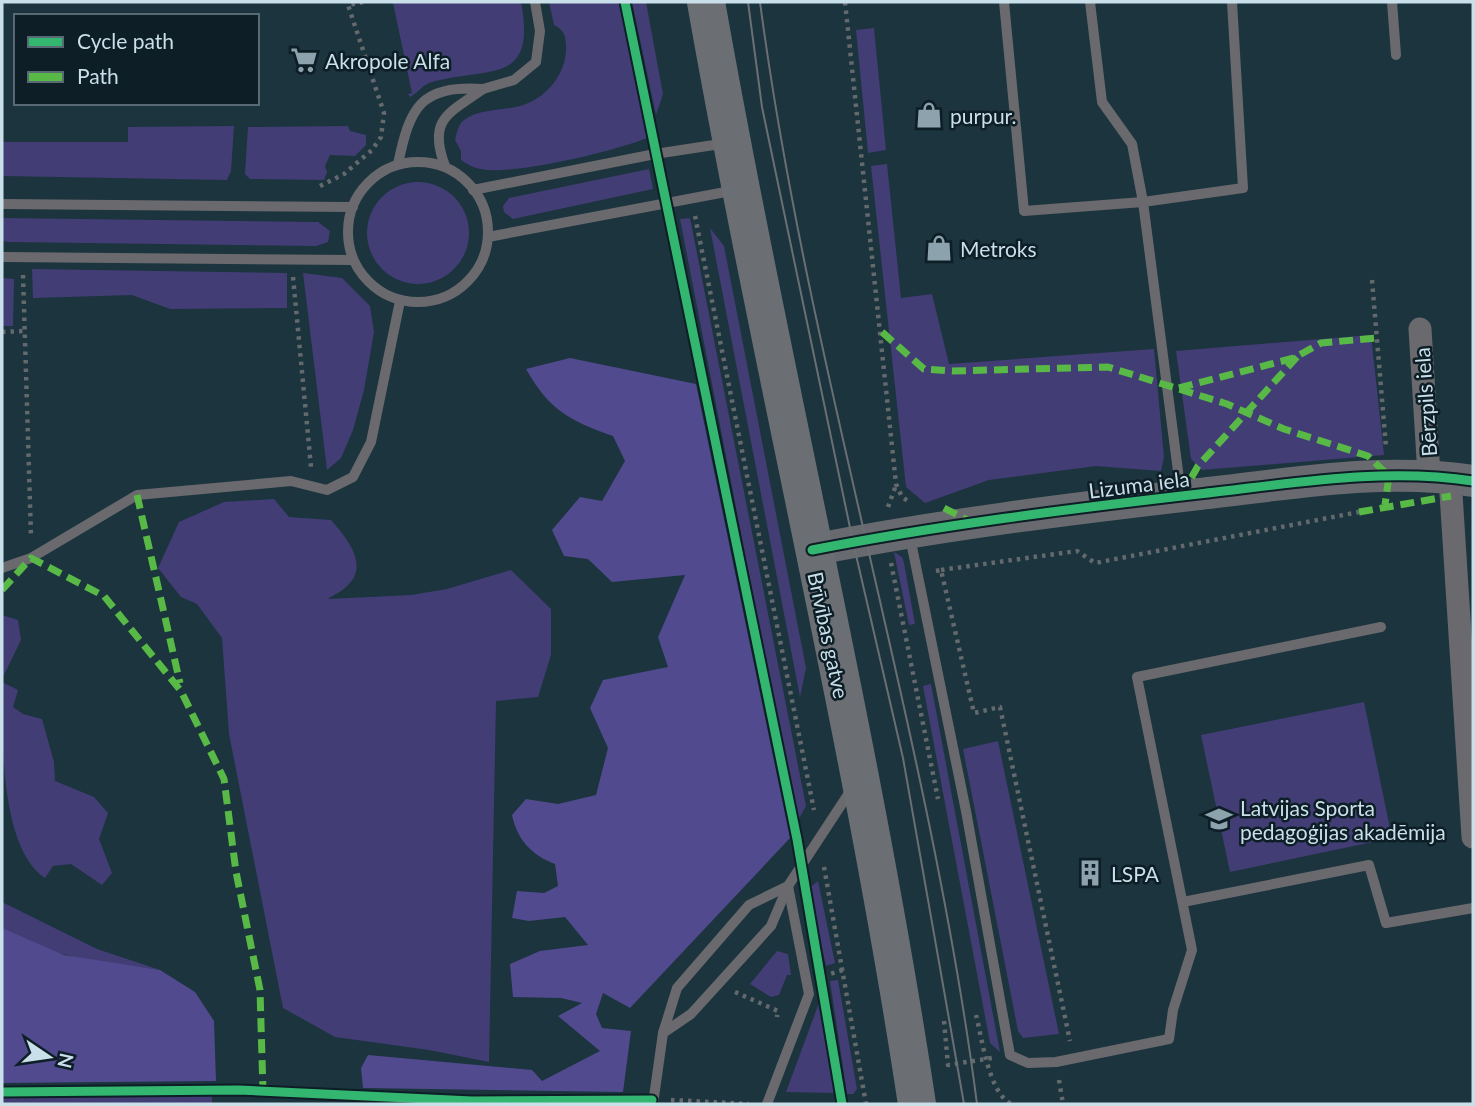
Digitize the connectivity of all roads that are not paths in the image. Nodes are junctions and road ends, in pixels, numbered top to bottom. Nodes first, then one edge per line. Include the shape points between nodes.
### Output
1 (535, 2) edge
2 (706, 2) edge
3 (713, 2) edge
4 (1004, 2) edge
5 (1090, 2) edge
6 (1232, 2) edge
7 (1392, 2) edge
8 (713, 43) junction
9 (1396, 55) dead end
10 (483, 89) junction
11 (730, 142) junction
12 (398, 164) junction
13 (445, 166) junction
14 (473, 190) junction
15 (739, 190) junction
16 (1143, 202) junction
17 (2, 204) edge
18 (352, 207) junction
19 (488, 237) junction
20 (2, 257) edge
21 (353, 260) junction
22 (400, 301) junction
23 (1420, 329) dead end
24 (1451, 478) edge
25 (1181, 496) junction
26 (904, 525) junction
27 (812, 550) junction
28 (2, 568) edge
29 (1381, 626) dead end
30 (859, 779) junction
31 (1473, 837) edge
32 (788, 886) junction
33 (1184, 902) junction
34 (1473, 908) edge
35 (663, 1034) junction
36 (768, 1101) edge
37 (653, 1102) edge
38 (917, 1104) edge

1 - 10 lane via 540,31 536,62 514,80
2 - 8 highway, Brīvības gatve
3 - 8 street
4 - 16 lane via 1024,211
5 - 16 lane via 1102,102 1132,144
6 - 16 lane via 1243,188
7 - 9 lane
8 - 11 highway, Brīvības gatve
10 - 12 lane via 447,90 422,101 407,124
10 - 13 lane via 442,120 439,150
11 - 14 lane
11 - 15 highway, Brīvības gatve
12 - 13 lane via 424,161
12 - 18 lane via 369,182
13 - 14 lane
14 - 19 lane via 484,212
15 - 19 lane
15 - 27 highway, Brīvības gatve
16 - 25 lane
17 - 18 lane
18 - 21 lane via 347,234
19 - 22 lane via 482,261 468,281 449,296 425,303
20 - 21 lane
21 - 22 lane via 372,286
22 - 28 lane via 371,443 353,477 327,491 291,481 137,495 31,558
23 - 24 street, Bērzpils iela
24 - 25 street, Lizuma iela via 1355,476
24 - 31 street, Bērzpils iela
25 - 26 street, Lizuma iela
26 - 27 street, Lizuma iela
26 - 33 lane via 966,811 1010,1055 1028,1063 1073,1059 1169,1039 1192,950
27 - 30 highway, Brīvības gatve
29 - 33 lane via 1137,677
30 - 32 lane
30 - 38 highway, Brīvības gatve
32 - 35 lane via 771,926 691,1014
32 - 35 lane via 749,905 685,978 677,988
32 - 36 lane via 809,994
33 - 34 lane via 1369,865 1386,923
35 - 37 lane

